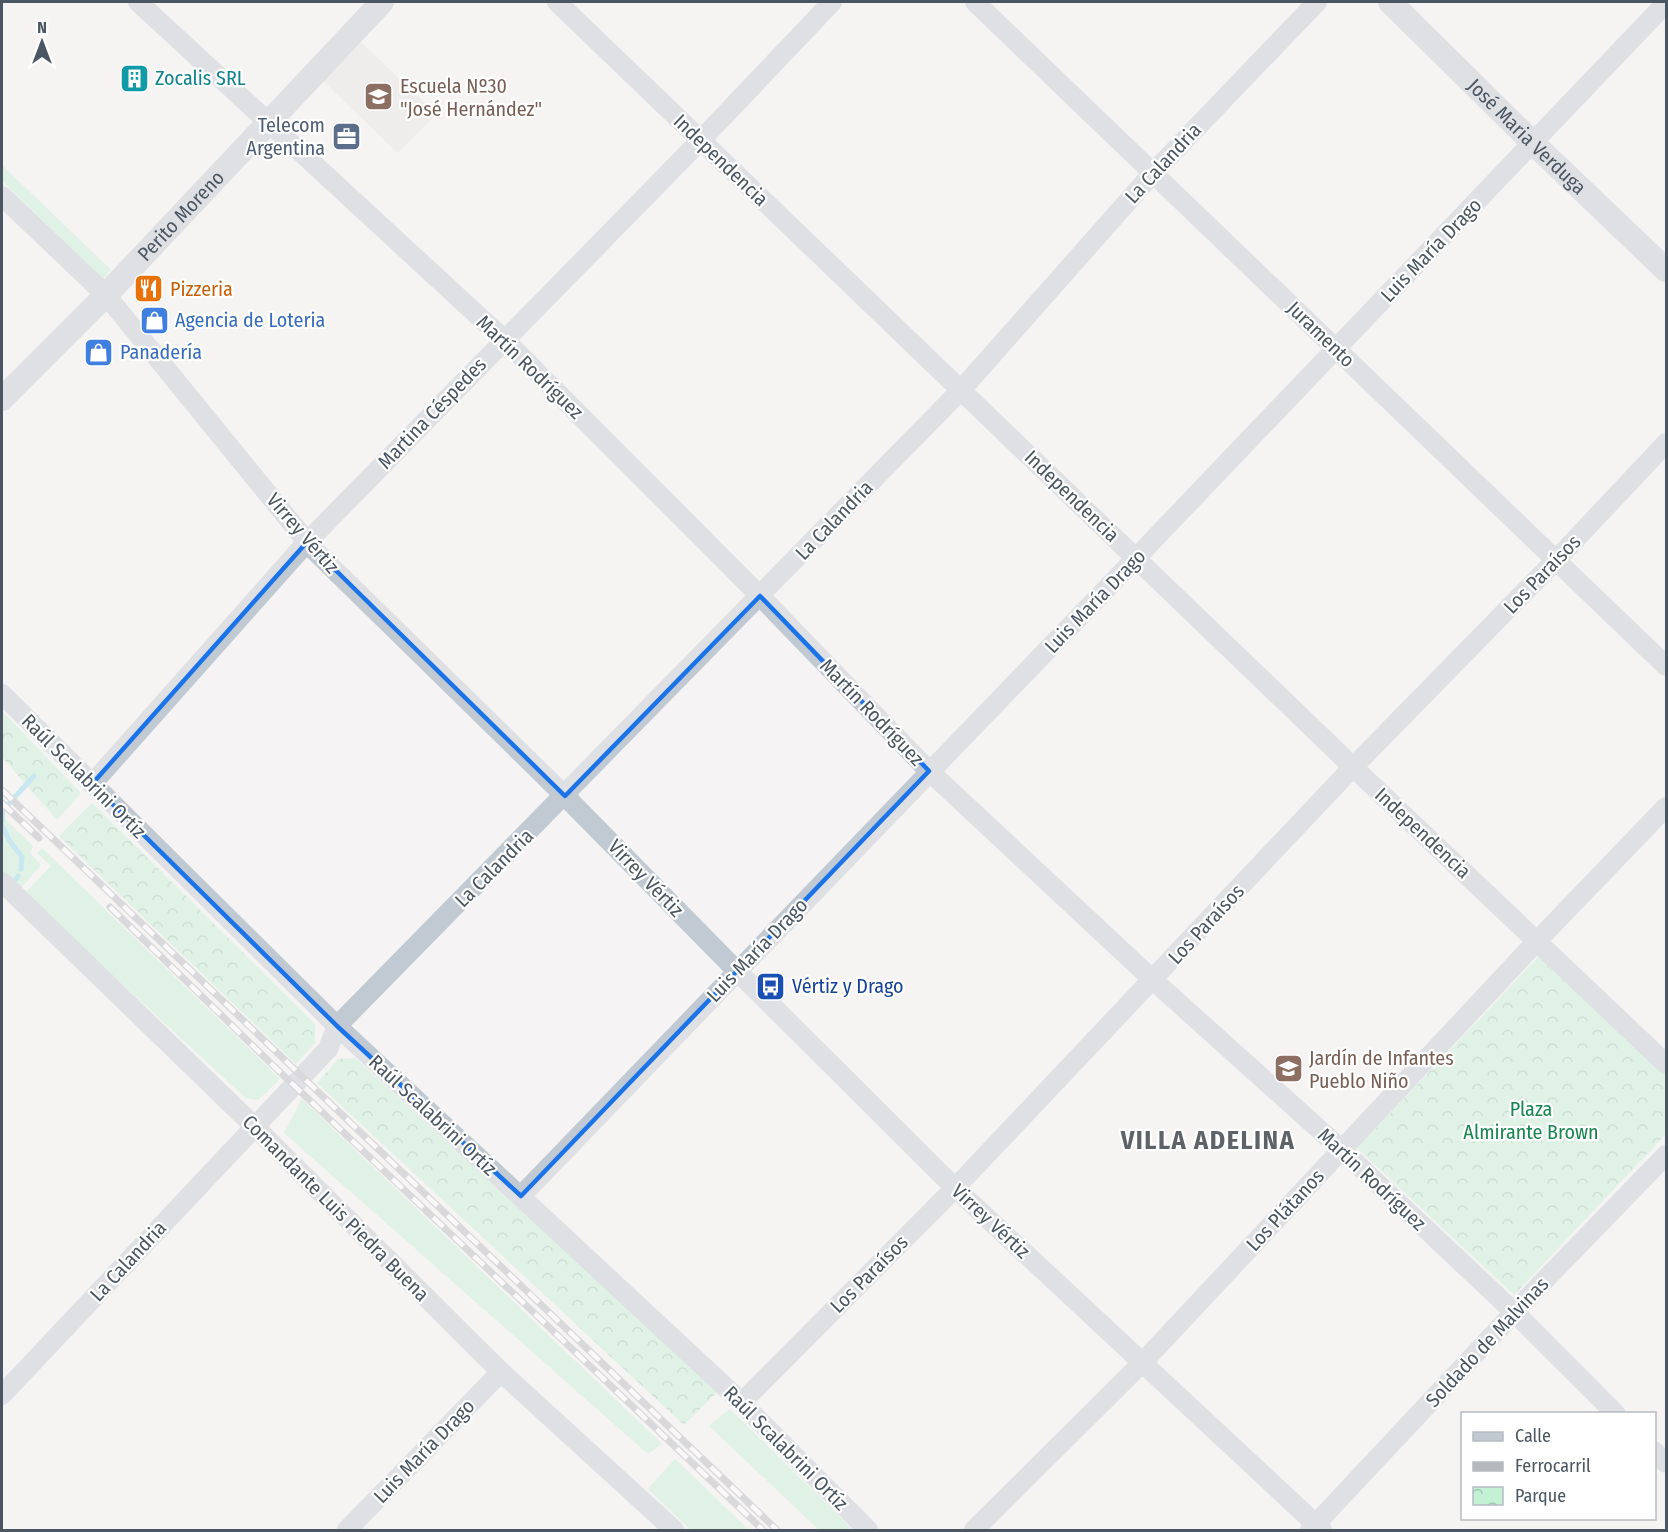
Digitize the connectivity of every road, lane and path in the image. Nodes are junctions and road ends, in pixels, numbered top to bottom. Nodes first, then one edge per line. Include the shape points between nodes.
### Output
1 (138, 2) edge
2 (382, 2) edge
3 (557, 2) edge
4 (832, 2) edge
5 (975, 2) edge
6 (1317, 2) edge
7 (1390, 2) edge
8 (1666, 3) edge
9 (270, 122) junction
10 (701, 140) junction
11 (1533, 143) junction
12 (1153, 173) junction
13 (2, 196) edge
14 (1666, 270) edge
15 (106, 295) junction
16 (504, 340) junction
17 (1336, 349) junction
18 (961, 390) junction
19 (2, 399) edge
20 (1666, 443) edge
21 (307, 542) junction
22 (1136, 558) junction
23 (1556, 560) junction
24 (760, 596) junction
25 (1666, 666) edge
26 (2, 694) edge
27 (1353, 766) junction
28 (929, 771) junction
29 (92, 784) junction
30 (565, 796) junction
31 (1666, 807) edge
32 (4, 890) edge
33 (1537, 941) junction
34 (737, 971) junction
35 (1153, 980) junction
36 (337, 1026) junction
37 (1666, 1064) edge
38 (255, 1127) junction
39 (1341, 1149) junction
40 (1666, 1155) edge
41 (955, 1188) junction
42 (521, 1196) junction
43 (1514, 1312) junction
44 (1143, 1362) junction
45 (501, 1372) junction
46 (2, 1395) edge
47 (742, 1402) junction
48 (1615, 1412) edge
49 (1316, 1529) edge
50 (347, 1530) edge
51 (674, 1530) edge
52 (868, 1530) edge
53 (974, 1530) edge

1 - 9 street, Martín Rodríguez
2 - 9 street, Perito Moreno
3 - 10 street, Independencia
4 - 10 street, Martina Céspedes
5 - 12 street, Juramento
6 - 12 street, La Calandria
7 - 11 street, José Maria Verduga
8 - 11 street, Luis María Drago
9 - 15 street, Perito Moreno
9 - 16 street, Martín Rodríguez
10 - 16 street, Martina Céspedes
10 - 18 street, Independencia
11 - 14 street, José Maria Verduga
11 - 17 street, Luis María Drago
12 - 17 street, Juramento
12 - 18 street, La Calandria
13 - 15 street, Virrey Vértiz
15 - 19 street, Perito Moreno
15 - 21 street, Virrey Vértiz
16 - 21 street, Martina Céspedes
16 - 24 street, Martín Rodríguez
17 - 22 street, Luis María Drago
17 - 23 street, Juramento
18 - 22 street, Independencia
18 - 24 street, La Calandria
20 - 23 street, Los Paraísos
21 - 29 street, Martina Céspedes
21 - 30 street, Virrey Vértiz
22 - 27 street, Independencia
22 - 28 street, Luis María Drago
23 - 25 street, Juramento
23 - 27 street, Los Paraísos
24 - 28 street, Martín Rodríguez
24 - 30 street, La Calandria
26 - 29 street, Raúl Scalabrini Ortíz
27 - 33 street, Independencia
27 - 35 street, Los Paraísos
28 - 34 street, Luis María Drago
28 - 35 street, Martín Rodríguez
29 - 36 street, Raúl Scalabrini Ortíz
30 - 34 street, Virrey Vértiz
30 - 36 street, La Calandria
31 - 33 street, Los Plátanos
32 - 38 street, Comandante Luis Piedra Buena
33 - 37 street, Independencia
33 - 39 street, Los Plátanos
34 - 41 street, Virrey Vértiz
34 - 42 street, Luis María Drago
35 - 39 street, Martín Rodríguez
35 - 41 street, Los Paraísos
36 - 38 street, La Calandria via 328,1049
36 - 42 street, Raúl Scalabrini Ortíz
38 - 45 street, Comandante Luis Piedra Buena
38 - 46 street, La Calandria
39 - 43 street, Martín Rodríguez
39 - 44 street, Los Plátanos
40 - 43 street, Soldado de Malvinas
41 - 44 street, Virrey Vértiz
41 - 47 street, Los Paraísos
42 - 47 street, Raúl Scalabrini Ortíz
43 - 48 street, Martín Rodríguez
43 - 49 street, Soldado de Malvinas
44 - 49 street, Virrey Vértiz
44 - 53 street, Los Plátanos
45 - 50 street, Luis María Drago
45 - 51 street, Comandante Luis Piedra Buena
47 - 52 street, Raúl Scalabrini Ortíz

